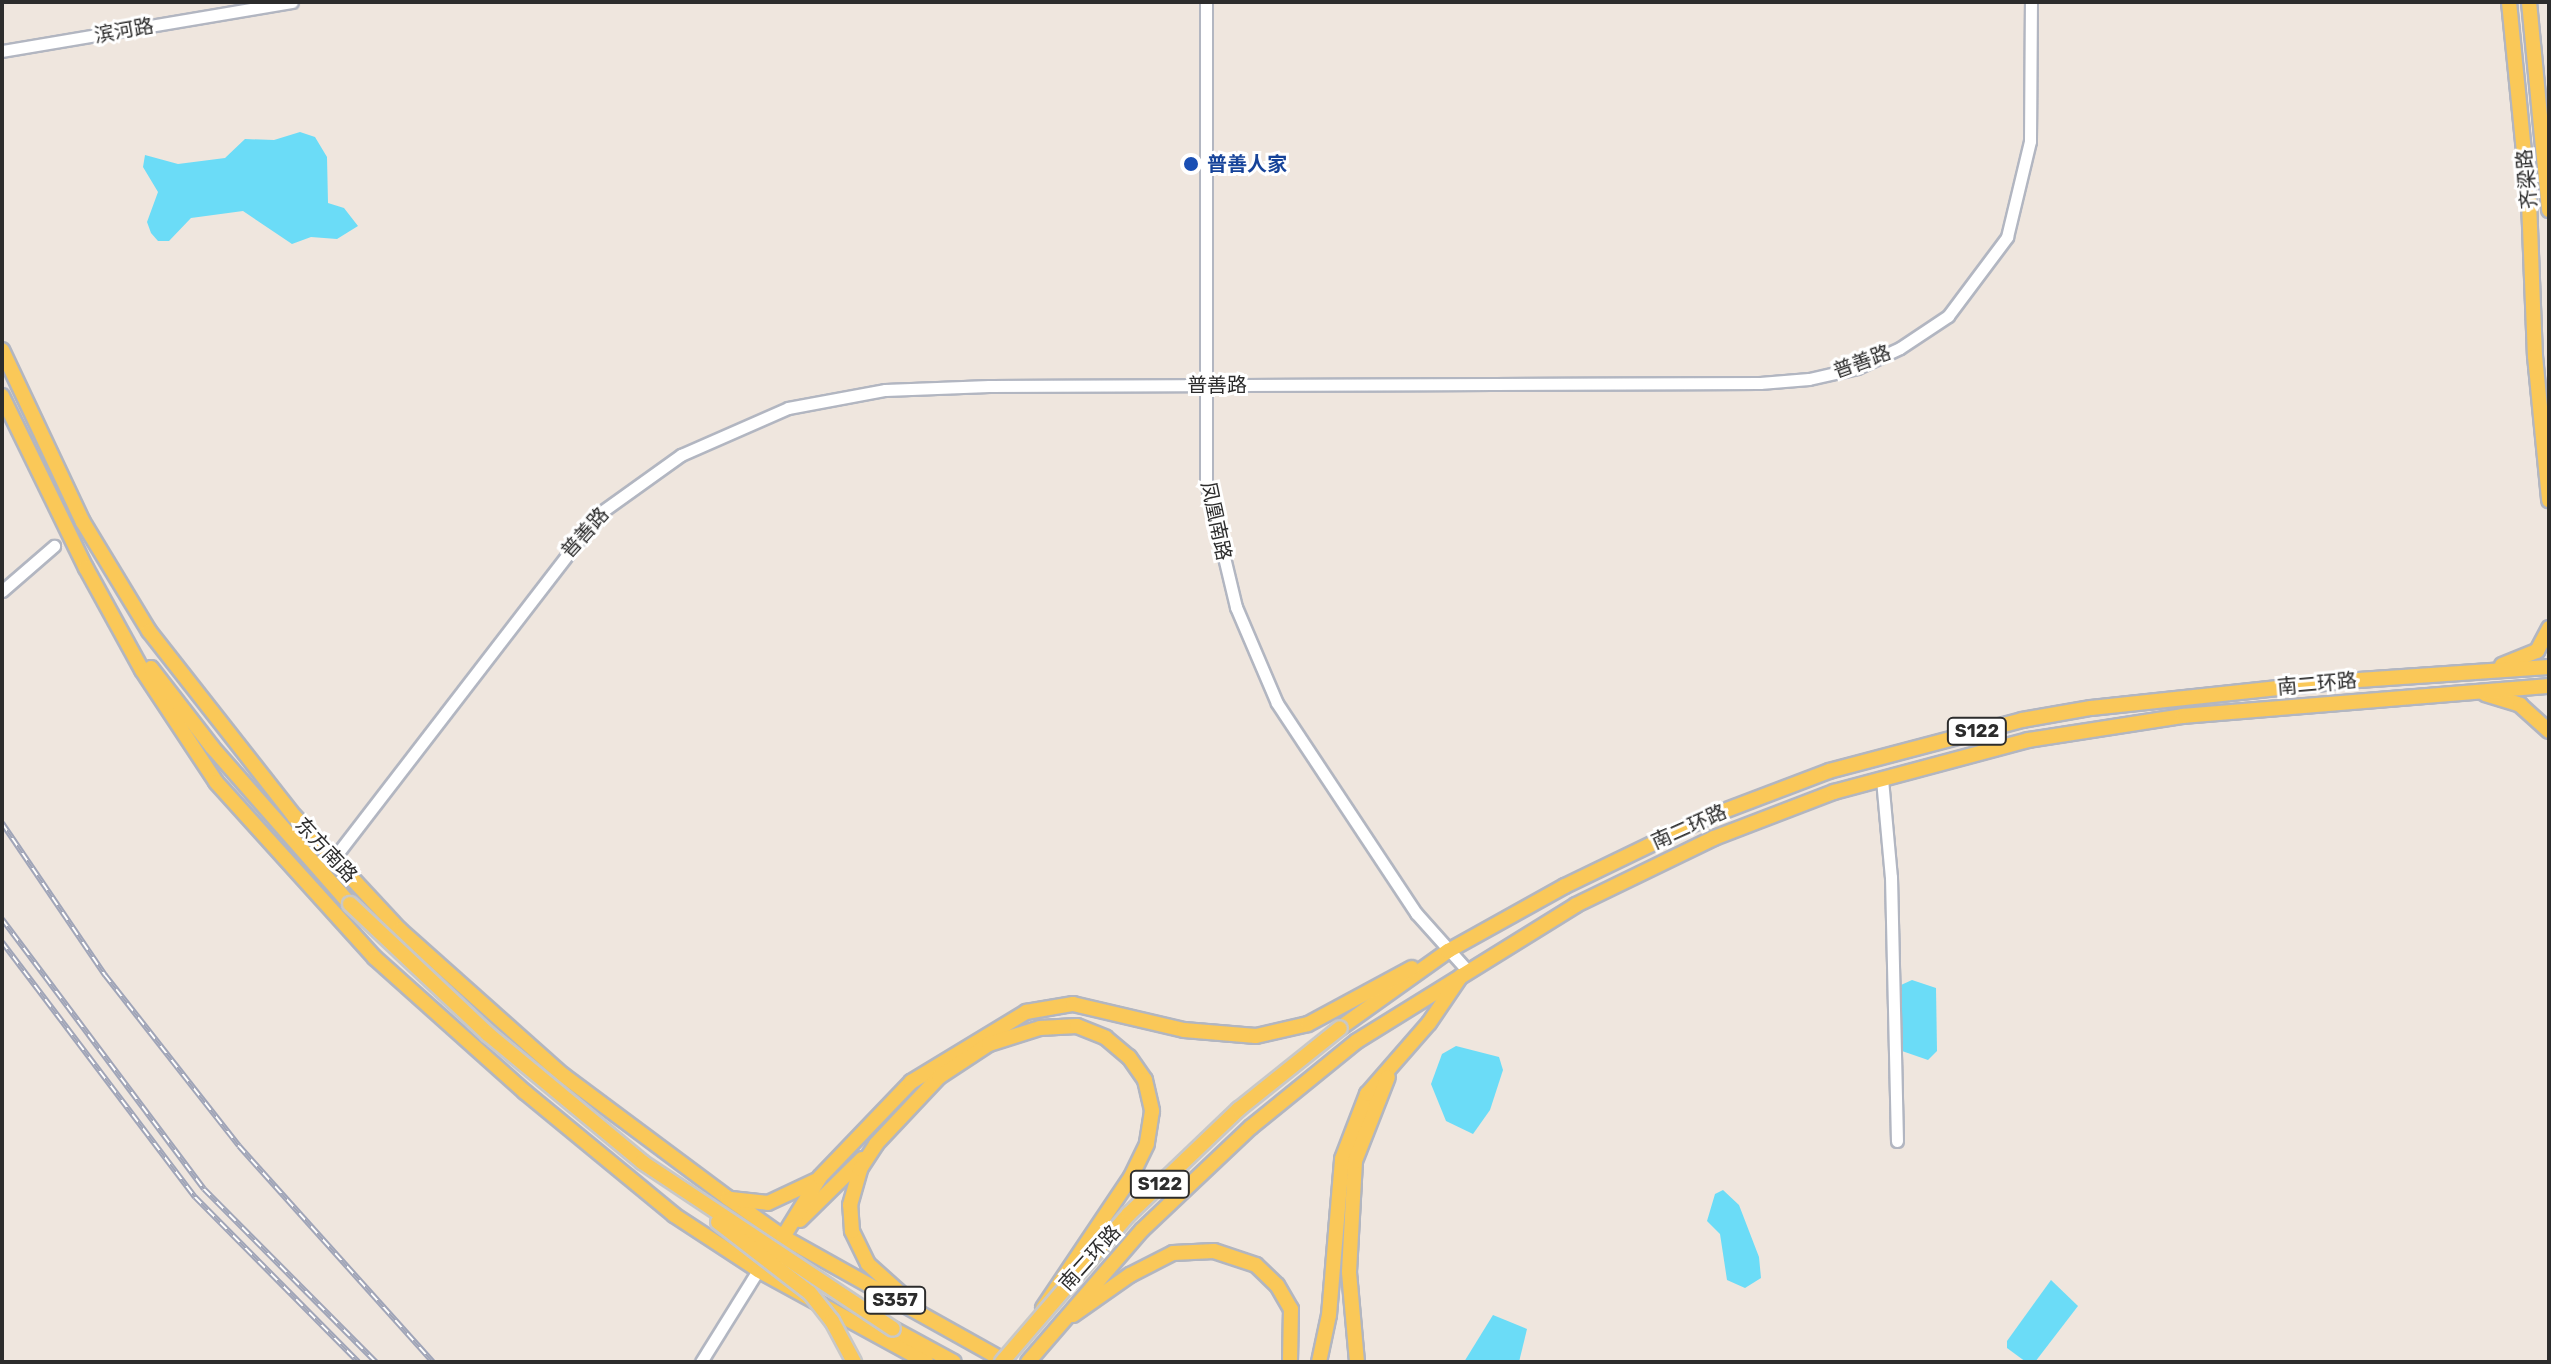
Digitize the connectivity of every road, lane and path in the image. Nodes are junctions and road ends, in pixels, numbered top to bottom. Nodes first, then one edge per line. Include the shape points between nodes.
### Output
1 (292, 2) edge
2 (1206, 2) edge
3 (2031, 2) edge
4 (2509, 2) edge
5 (2529, 2) edge
6 (2, 51) edge
7 (2549, 210) edge
8 (2, 350) edge
9 (1204, 385) junction
10 (2, 396) edge
11 (2549, 500) edge
12 (54, 546) dead end
13 (2, 591) edge
14 (119, 627) junction
15 (2549, 628) edge
16 (2549, 667) edge
17 (2472, 672) junction
18 (2549, 686) edge
19 (2473, 690) junction
20 (2091, 708) junction
21 (2095, 728) junction
22 (2549, 731) edge
23 (1882, 779) junction
24 (334, 858) junction
25 (1448, 951) junction
26 (1466, 969) junction
27 (1399, 1053) junction
28 (1897, 1141) dead end
29 (876, 1144) junction
30 (642, 1162) junction
31 (820, 1177) junction
32 (728, 1198) junction
33 (783, 1237) junction
34 (758, 1270) junction
35 (929, 1319) junction
36 (1037, 1319) junction
37 (1060, 1323) junction
38 (701, 1362) edge
39 (854, 1362) edge
40 (926, 1362) edge
41 (954, 1362) edge
42 (1005, 1362) edge
43 (1028, 1362) edge
44 (1290, 1362) edge
45 (1319, 1362) edge
46 (1357, 1362) edge

1 - 6 street, 滨河路
2 - 9 street, 凤凰南路
3 - 9 street, 普善路 via 2030,141 2007,237 1948,316 1857,368 1760,383
4 - 11 main road, 齐梁路
5 - 7 main road, 齐梁路
8 - 24 main road, 东方南路 via 83,522 149,631 245,757
9 - 24 street, 普善路 via 885,390 788,408 681,455 600,513
9 - 25 street, 凤凰南路 via 1206,482 1236,607 1277,703 1416,913
10 - 14 main road, 东方南路
12 - 13 street
14 - 30 main road, bridge via 212,747 350,904 478,1025
14 - 34 main road, 东方南路 via 216,782 375,958 674,1215
15 - 17 main road via 2537,651
16 - 17 main road, 南二环路 / S122
17 - 20 main road, 南二环路 / S122
18 - 19 main road, 南二环路 / S122
19 - 21 main road, 南二环路 / S122
19 - 22 main road via 2520,705
20 - 21 main road
20 - 25 main road, 南二环路 / S122 via 1918,746 1775,790 1633,851
21 - 23 main road, 南二环路 / S122
23 - 26 main road, 南二环路 / S122 via 1714,838 1576,905
23 - 28 street via 1891,877
24 - 32 main road, 东方南路 via 400,930 563,1075
25 - 26 street, 凤凰南路
25 - 31 main road via 1308,1024 1256,1036 1184,1030 1073,1004 1026,1012 911,1082
25 - 36 main road, 南二环路 / S122, bridge via 1239,1109 1129,1214
26 - 27 main road via 1429,1023
26 - 37 main road, 南二环路 / S122 via 1357,1041 1251,1127 1142,1230
27 - 45 main road via 1367,1094 1342,1159 1332,1226 1329,1315
27 - 46 main road via 1355,1161 1349,1225
29 - 33 main road
29 - 35 main road via 860,1169 850,1205 852,1231 868,1264
29 - 36 main road, bridge via 939,1077 989,1044 1040,1028 1077,1026 1106,1038 1129,1057 1145,1080 1152,1111 1147,1144
30 - 39 main road, bridge via 810,1293
30 - 41 main road, bridge via 893,1329
31 - 32 main road via 768,1203
31 - 33 main road
32 - 33 main road, 东方南路
33 - 34 street
33 - 35 main road, S357
34 - 38 street
34 - 40 main road, S357
35 - 42 main road, S357
36 - 42 main road, 南二环路 / S122, bridge
37 - 43 main road, 南二环路 / S122
37 - 44 main road via 1173,1253 1214,1251 1256,1265 1277,1285 1291,1309

